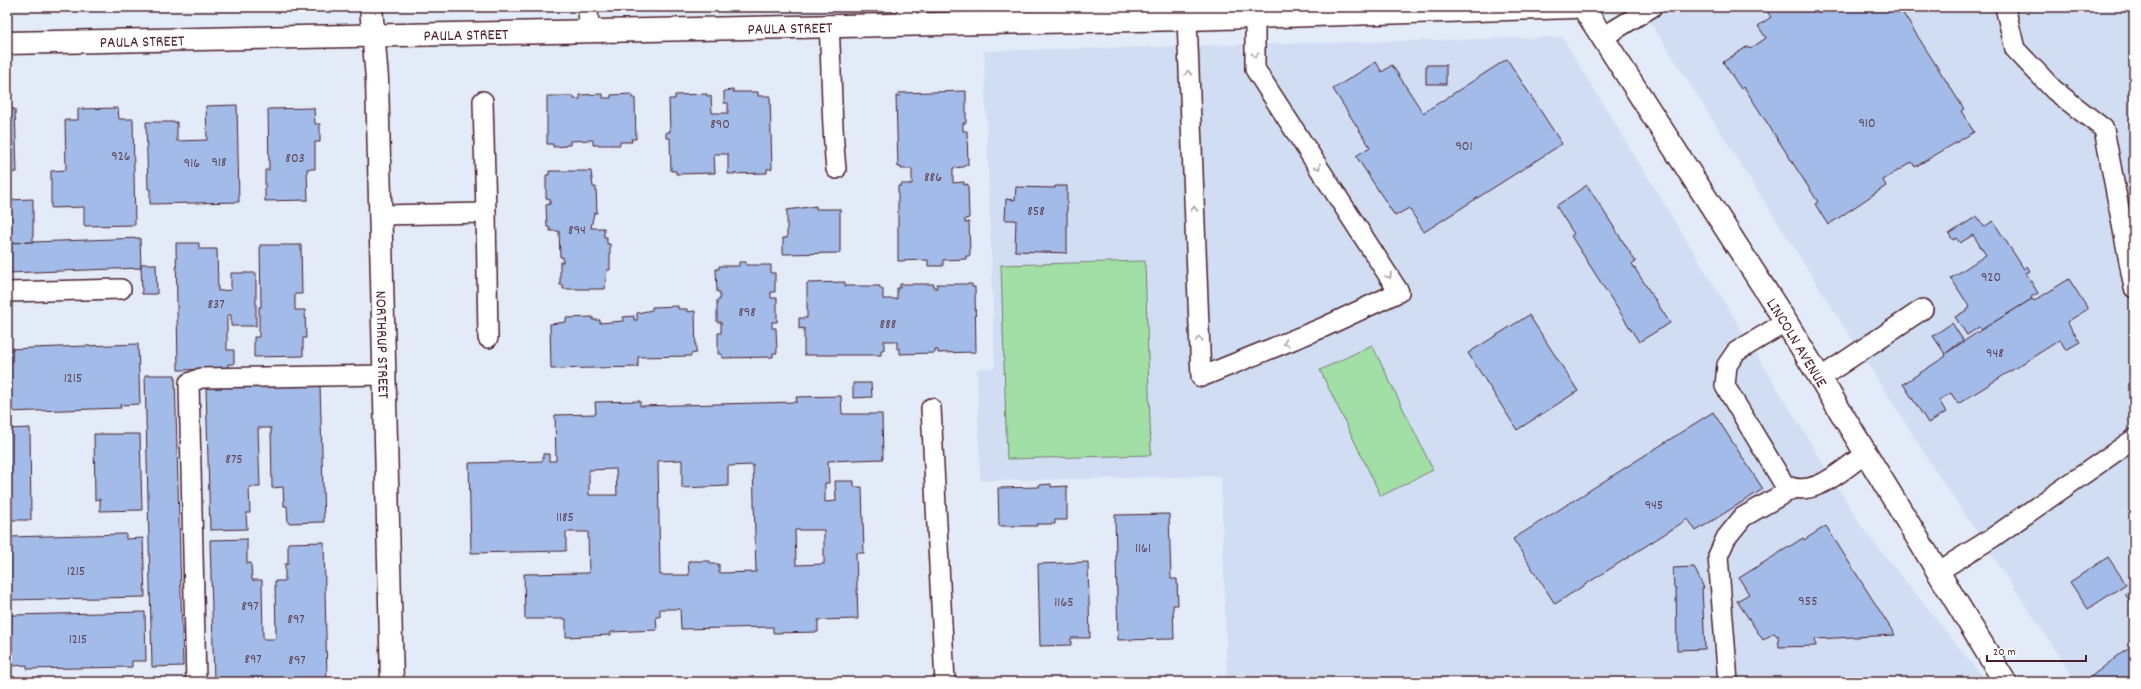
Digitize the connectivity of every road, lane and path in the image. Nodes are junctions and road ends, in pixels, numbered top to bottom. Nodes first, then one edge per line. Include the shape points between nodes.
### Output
1 (371, 7) edge
2 (588, 7) edge
3 (1573, 7) edge
4 (1584, 7) edge
5 (1652, 7) edge
6 (2005, 7) edge
7 (1004, 15) edge
8 (907, 16) edge
9 (1255, 16) junction
10 (1187, 19) junction
11 (829, 25) junction
12 (589, 30) junction
13 (373, 34) junction
14 (1603, 37) junction
15 (7, 43) edge
16 (483, 101) dead end
17 (836, 169) dead end
18 (486, 213) junction
19 (379, 215) junction
20 (2134, 288) edge
21 (121, 289) dead end
22 (7, 292) edge
23 (1923, 309) dead end
24 (1786, 322) junction
25 (488, 338) dead end
26 (385, 375) junction
27 (1820, 378) junction
28 (931, 408) dead end
29 (2134, 439) edge
30 (1865, 454) junction
31 (1792, 489) junction
32 (1939, 571) junction
33 (2000, 681) edge
34 (196, 682) edge
35 (392, 682) edge
36 (945, 682) edge
37 (1728, 682) edge

1 - 13 street, NORTHRUP STREET
2 - 12 lane
3 - 9 street, PAULA STREET
4 - 14 street, LINCOLN AVENUE
5 - 14 lane
6 - 20 lane via 2015,49 2054,90 2104,129
7 - 8 street, PAULA STREET
7 - 10 street, PAULA STREET
8 - 11 street, PAULA STREET
9 - 10 street, PAULA STREET
9 -> 10 lane via 1255,69 1399,292 1322,328 1201,377
11 - 12 street, PAULA STREET
11 - 17 lane via 832,63 831,125
12 - 13 street, PAULA STREET
13 - 15 street, PAULA STREET
13 - 19 street, NORTHRUP STREET via 377,78
14 - 24 street, LINCOLN AVENUE
16 - 18 lane
18 - 19 lane
18 - 25 lane
19 - 26 street, NORTHRUP STREET
21 - 22 lane
23 - 27 lane
24 - 27 street, LINCOLN AVENUE
24 - 31 lane via 1736,352 1727,365 1725,386 1784,484
26 - 34 lane via 201,378 189,383
26 - 35 street, NORTHRUP STREET
27 - 30 street, LINCOLN AVENUE
28 - 36 lane
29 - 32 lane via 1992,538
30 - 31 lane via 1821,484 1803,491
30 - 32 street, LINCOLN AVENUE
31 - 37 lane via 1743,517 1726,538 1718,556
32 - 33 street, LINCOLN AVENUE

